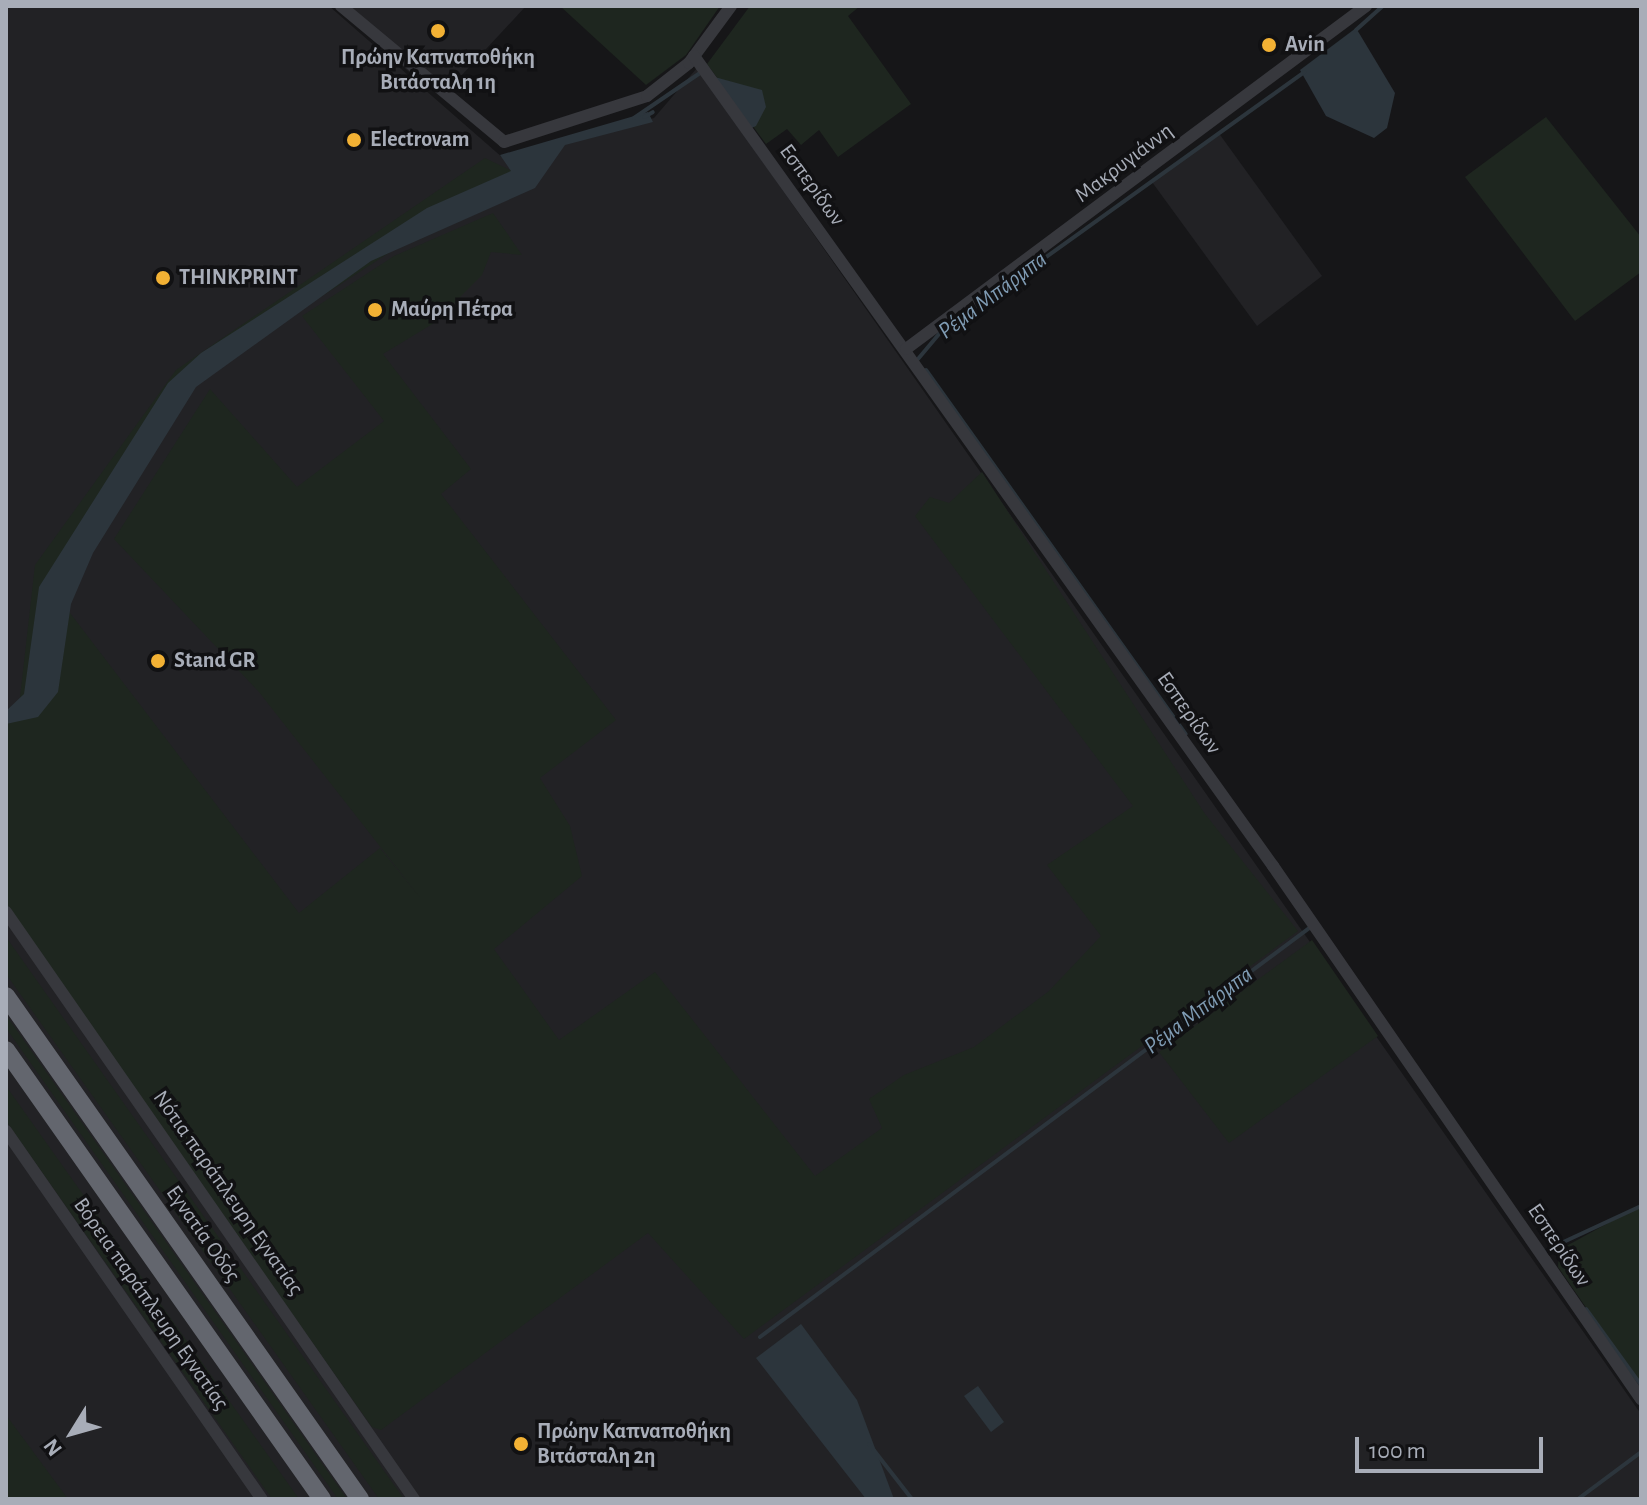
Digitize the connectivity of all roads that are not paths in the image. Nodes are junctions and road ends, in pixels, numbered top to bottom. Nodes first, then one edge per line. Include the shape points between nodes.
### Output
1 (341, 6) edge
2 (731, 6) edge
3 (1366, 6) edge
4 (694, 56) junction
5 (906, 349) junction
6 (6, 912) edge
7 (6, 996) edge
8 (6, 1050) edge
9 (6, 1131) edge
10 (1641, 1399) edge
11 (262, 1499) edge
12 (322, 1499) edge
13 (360, 1499) edge
14 (414, 1499) edge

1 - 4 street via 504,142 633,104
2 - 4 street
3 - 5 street, Μακρυγιάννη
4 - 5 street, Εσπερίδων
5 - 10 street, Εσπερίδων
6 - 14 street, Νότια παράπλευρη Εγνατίας
7 - 13 highway, Εγνατία Οδός
8 - 12 highway
9 - 11 street, Βόρεια παράπλευρη Εγνατίας

